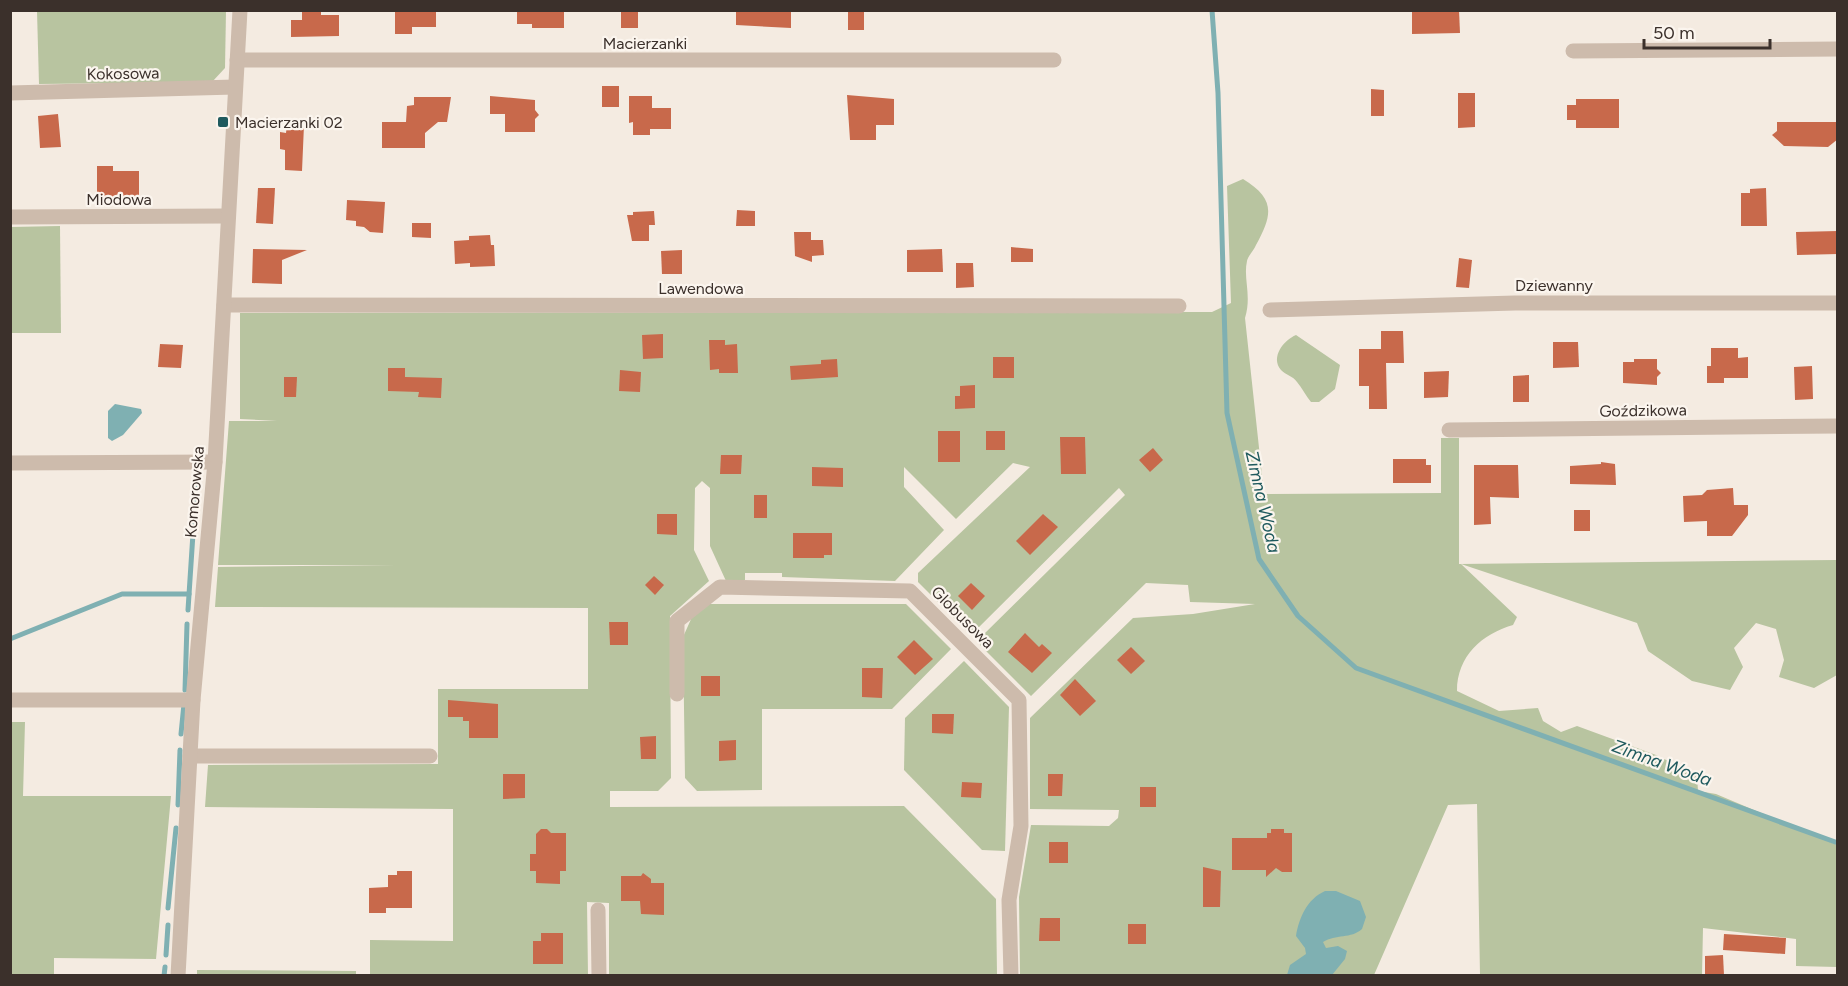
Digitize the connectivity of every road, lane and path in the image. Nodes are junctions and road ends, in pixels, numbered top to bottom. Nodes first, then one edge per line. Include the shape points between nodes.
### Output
1 (240, 10) edge
2 (1838, 49) edge
3 (1573, 51) dead end
4 (237, 60) junction
5 (1054, 60) dead end
6 (235, 87) junction
7 (10, 93) edge
8 (227, 216) junction
9 (10, 217) edge
10 (1838, 303) edge
11 (224, 305) junction
12 (1179, 306) dead end
13 (1270, 310) dead end
14 (1838, 426) edge
15 (1449, 430) dead end
16 (216, 462) junction
17 (10, 463) edge
18 (676, 694) dead end
19 (10, 700) edge
20 (194, 700) junction
21 (190, 756) junction
22 (430, 756) dead end
23 (598, 910) dead end
24 (178, 975) edge
25 (599, 975) edge
26 (1011, 975) edge

1 - 4 street, Komorowska
2 - 3 street
4 - 5 street, Macierzanki
4 - 6 street, Komorowska
6 - 7 street, Kokosowa
6 - 8 street, Komorowska
8 - 9 street, Miodowa
8 - 11 street, Komorowska
10 - 13 street, Dziewanny via 1515,303
11 - 12 street, Lawendowa
11 - 16 street, Komorowska
14 - 15 street, Goździkowa
16 - 17 street
16 - 20 street, Komorowska
18 - 26 street, Globusowa via 677,621 720,587 910,591 1019,699 1021,826 1009,900
19 - 20 street
20 - 21 street, Komorowska
21 - 22 street
21 - 24 street, Komorowska
23 - 25 street

